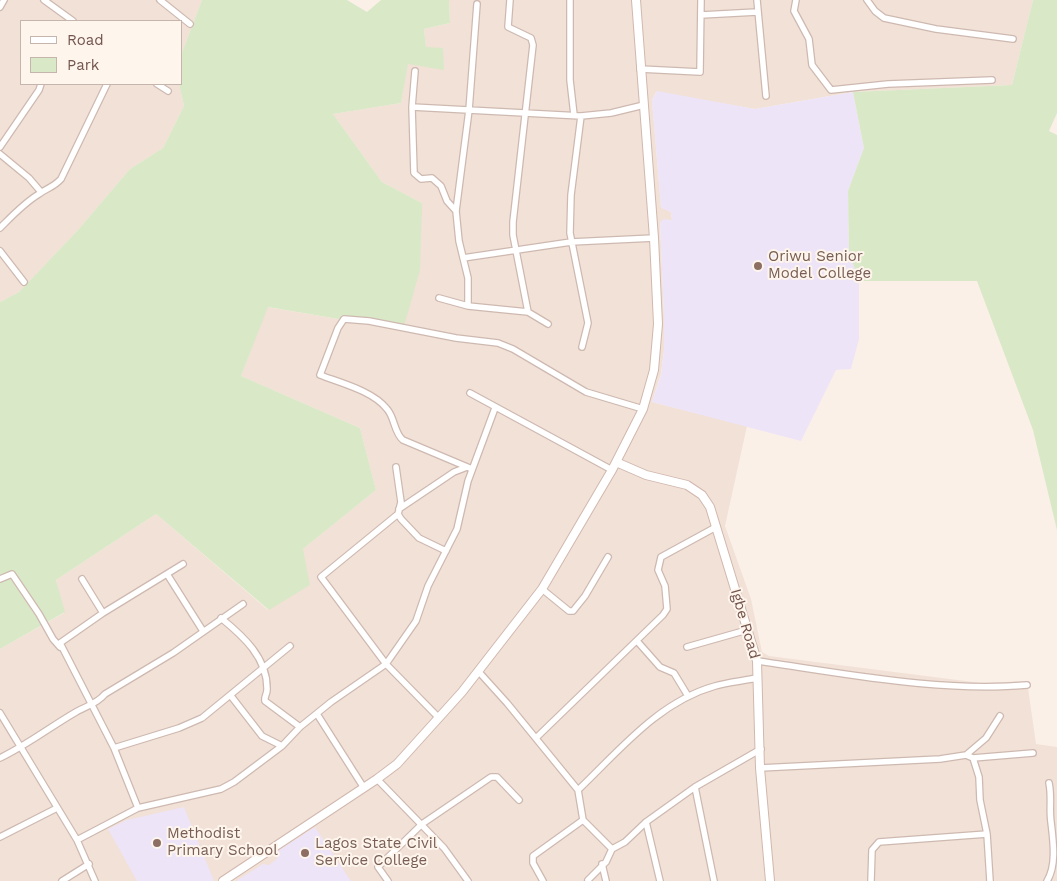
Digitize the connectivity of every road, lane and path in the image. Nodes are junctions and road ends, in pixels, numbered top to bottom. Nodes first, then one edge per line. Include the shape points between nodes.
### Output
1 (4, 0) edge
2 (44, 0) edge
3 (160, 0) edge
4 (510, 0) edge
5 (570, 0) edge
6 (636, 0) edge
7 (701, 0) edge
8 (757, 0) edge
9 (796, 0) edge
10 (867, 0) edge
11 (478, 4) dead end
12 (0, 7) edge
13 (757, 12) junction
14 (701, 15) junction
15 (71, 20) edge
16 (190, 24) dead end
17 (1013, 39) dead end
18 (640, 69) junction
19 (415, 71) dead end
20 (992, 80) dead end
21 (41, 85) edge
22 (107, 85) edge
23 (159, 85) edge
24 (168, 91) dead end
25 (766, 96) dead end
26 (644, 104) junction
27 (412, 107) junction
28 (469, 110) junction
29 (525, 112) junction
30 (574, 115) junction
31 (581, 116) junction
32 (0, 147) edge
33 (0, 154) edge
34 (41, 192) junction
35 (456, 211) junction
36 (0, 228) edge
37 (654, 238) junction
38 (571, 242) junction
39 (0, 250) edge
40 (516, 250) junction
41 (463, 258) junction
42 (24, 282) dead end
43 (439, 298) dead end
44 (468, 306) junction
45 (528, 312) junction
46 (548, 324) dead end
47 (582, 347) dead end
48 (470, 393) dead end
49 (495, 408) junction
50 (643, 410) junction
51 (616, 462) junction
52 (396, 467) dead end
53 (469, 468) junction
54 (612, 470) junction
55 (399, 511) junction
56 (716, 527) junction
57 (446, 551) junction
58 (608, 557) dead end
59 (182, 564) dead end
60 (167, 574) junction
61 (0, 579) edge
62 (82, 579) dead end
63 (542, 590) junction
64 (243, 604) dead end
65 (103, 613) junction
66 (221, 618) junction
67 (747, 630) junction
68 (203, 631) junction
69 (637, 641) junction
70 (290, 646) dead end
71 (60, 647) junction
72 (687, 647) dead end
73 (757, 661) junction
74 (386, 664) junction
75 (264, 667) junction
76 (479, 672) junction
77 (757, 678) junction
78 (1027, 685) dead end
79 (231, 696) junction
80 (688, 696) junction
81 (92, 705) junction
82 (0, 713) edge
83 (316, 714) junction
84 (1000, 716) dead end
85 (439, 718) junction
86 (300, 727) junction
87 (536, 738) junction
88 (282, 746) junction
89 (21, 748) junction
90 (114, 748) junction
91 (760, 749) junction
92 (1033, 753) dead end
93 (966, 756) junction
94 (0, 758) edge
95 (973, 758) junction
96 (760, 768) junction
97 (377, 779) junction
98 (1049, 783) dead end
99 (695, 787) junction
100 (364, 788) junction
101 (578, 790) junction
102 (519, 800) dead end
103 (57, 808) junction
104 (138, 808) junction
105 (583, 820) junction
106 (1054, 821) edge
107 (646, 822) junction
108 (422, 824) junction
109 (987, 834) junction
110 (0, 837) edge
111 (77, 840) junction
112 (612, 849) junction
113 (89, 864) junction
114 (602, 864) junction
115 (588, 880) dead end
116 (62, 881) edge
117 (95, 881) edge
118 (223, 881) edge
119 (388, 881) edge
120 (468, 881) edge
121 (543, 881) edge
122 (606, 881) edge
123 (660, 881) edge
124 (714, 881) edge
125 (770, 881) edge
126 (871, 881) edge
127 (990, 881) edge
128 (1046, 881) edge

1 - 12 street
2 - 15 street
3 - 16 street
4 - 29 street via 508,28 531,38 533,45
5 - 30 street via 570,80
6 - 18 main road
7 - 14 street
8 - 13 street
9 - 20 street via 794,11 809,39 812,65 831,90
10 - 17 street via 884,18 936,29
11 - 28 street
13 - 14 street
13 - 25 street
14 - 18 street via 700,72
18 - 26 main road
19 - 27 street
21 - 32 street
22 - 34 street via 62,179 54,187
23 - 24 street
26 - 31 street via 611,113
26 - 37 main road
27 - 28 street
27 - 35 street via 414,173 421,179 436,181
28 - 29 street
28 - 35 street
29 - 30 street
29 - 40 street via 513,211
30 - 31 street
31 - 38 street via 571,195
33 - 34 street
34 - 36 street
35 - 41 street
37 - 38 street
37 - 50 main road via 657,344
38 - 40 street
38 - 47 street via 588,323
39 - 42 street
40 - 41 street
40 - 45 street
41 - 44 street via 468,278
43 - 44 street
44 - 45 street
45 - 46 street
48 - 49 street
49 - 53 street
49 - 54 street
50 - 51 main road
50 - 53 street via 586,392 498,343 344,319 320,375 365,394 386,407 403,440
51 - 54 main road
51 - 56 main road, Igbe Road via 694,489 710,507
52 - 55 street via 401,502
53 - 55 street via 454,472
53 - 57 street via 457,529
54 - 63 main road
55 - 57 street via 411,532
55 - 74 street via 321,577
56 - 67 main road, Igbe Road
56 - 69 street via 661,557 658,570 665,586 667,609
57 - 74 street via 428,586 416,621
58 - 63 street via 572,611
59 - 60 street
60 - 65 street
60 - 68 street
61 - 71 street via 12,574
62 - 65 street
63 - 76 main road
64 - 66 street
65 - 71 street via 64,639
66 - 68 street
66 - 75 street via 254,650
67 - 72 street
67 - 73 main road, Igbe Road
68 - 81 street
69 - 80 street via 660,667 674,673
69 - 87 street
70 - 75 street
71 - 81 street
73 - 77 main road, Igbe Road
73 - 78 street via 915,682 993,688
74 - 83 street
74 - 85 street
75 - 79 street
75 - 86 street via 265,701
76 - 85 main road
76 - 87 street
77 - 80 street via 716,685
77 - 91 main road, Igbe Road
79 - 88 street via 262,736
79 - 90 street via 194,723
80 - 101 street via 642,728
81 - 89 street
81 - 90 street
82 - 89 street
83 - 86 street
83 - 100 street
84 - 93 street via 986,738
85 - 97 main road via 397,764
86 - 88 street
87 - 101 street
88 - 104 street via 221,789
89 - 94 street
89 - 103 street
90 - 104 street
91 - 96 main road, Igbe Road
91 - 99 street
92 - 95 street
93 - 95 street
93 - 96 street
95 - 109 street
96 - 125 main road, Igbe Road
97 - 100 main road
97 - 108 street
98 - 106 street
99 - 107 street
99 - 124 street
100 - 118 main road
101 - 105 street
102 - 108 street via 494,776
103 - 110 street
103 - 111 street
104 - 111 street
105 - 112 street
105 - 121 street via 533,856 533,863
106 - 128 street via 1052,860
107 - 112 street via 626,842
107 - 123 street
108 - 119 street via 378,867
108 - 120 street
109 - 126 street via 879,842 872,850
109 - 127 street
111 - 113 street
112 - 114 street
113 - 116 street
113 - 117 street
114 - 115 street
114 - 122 street

